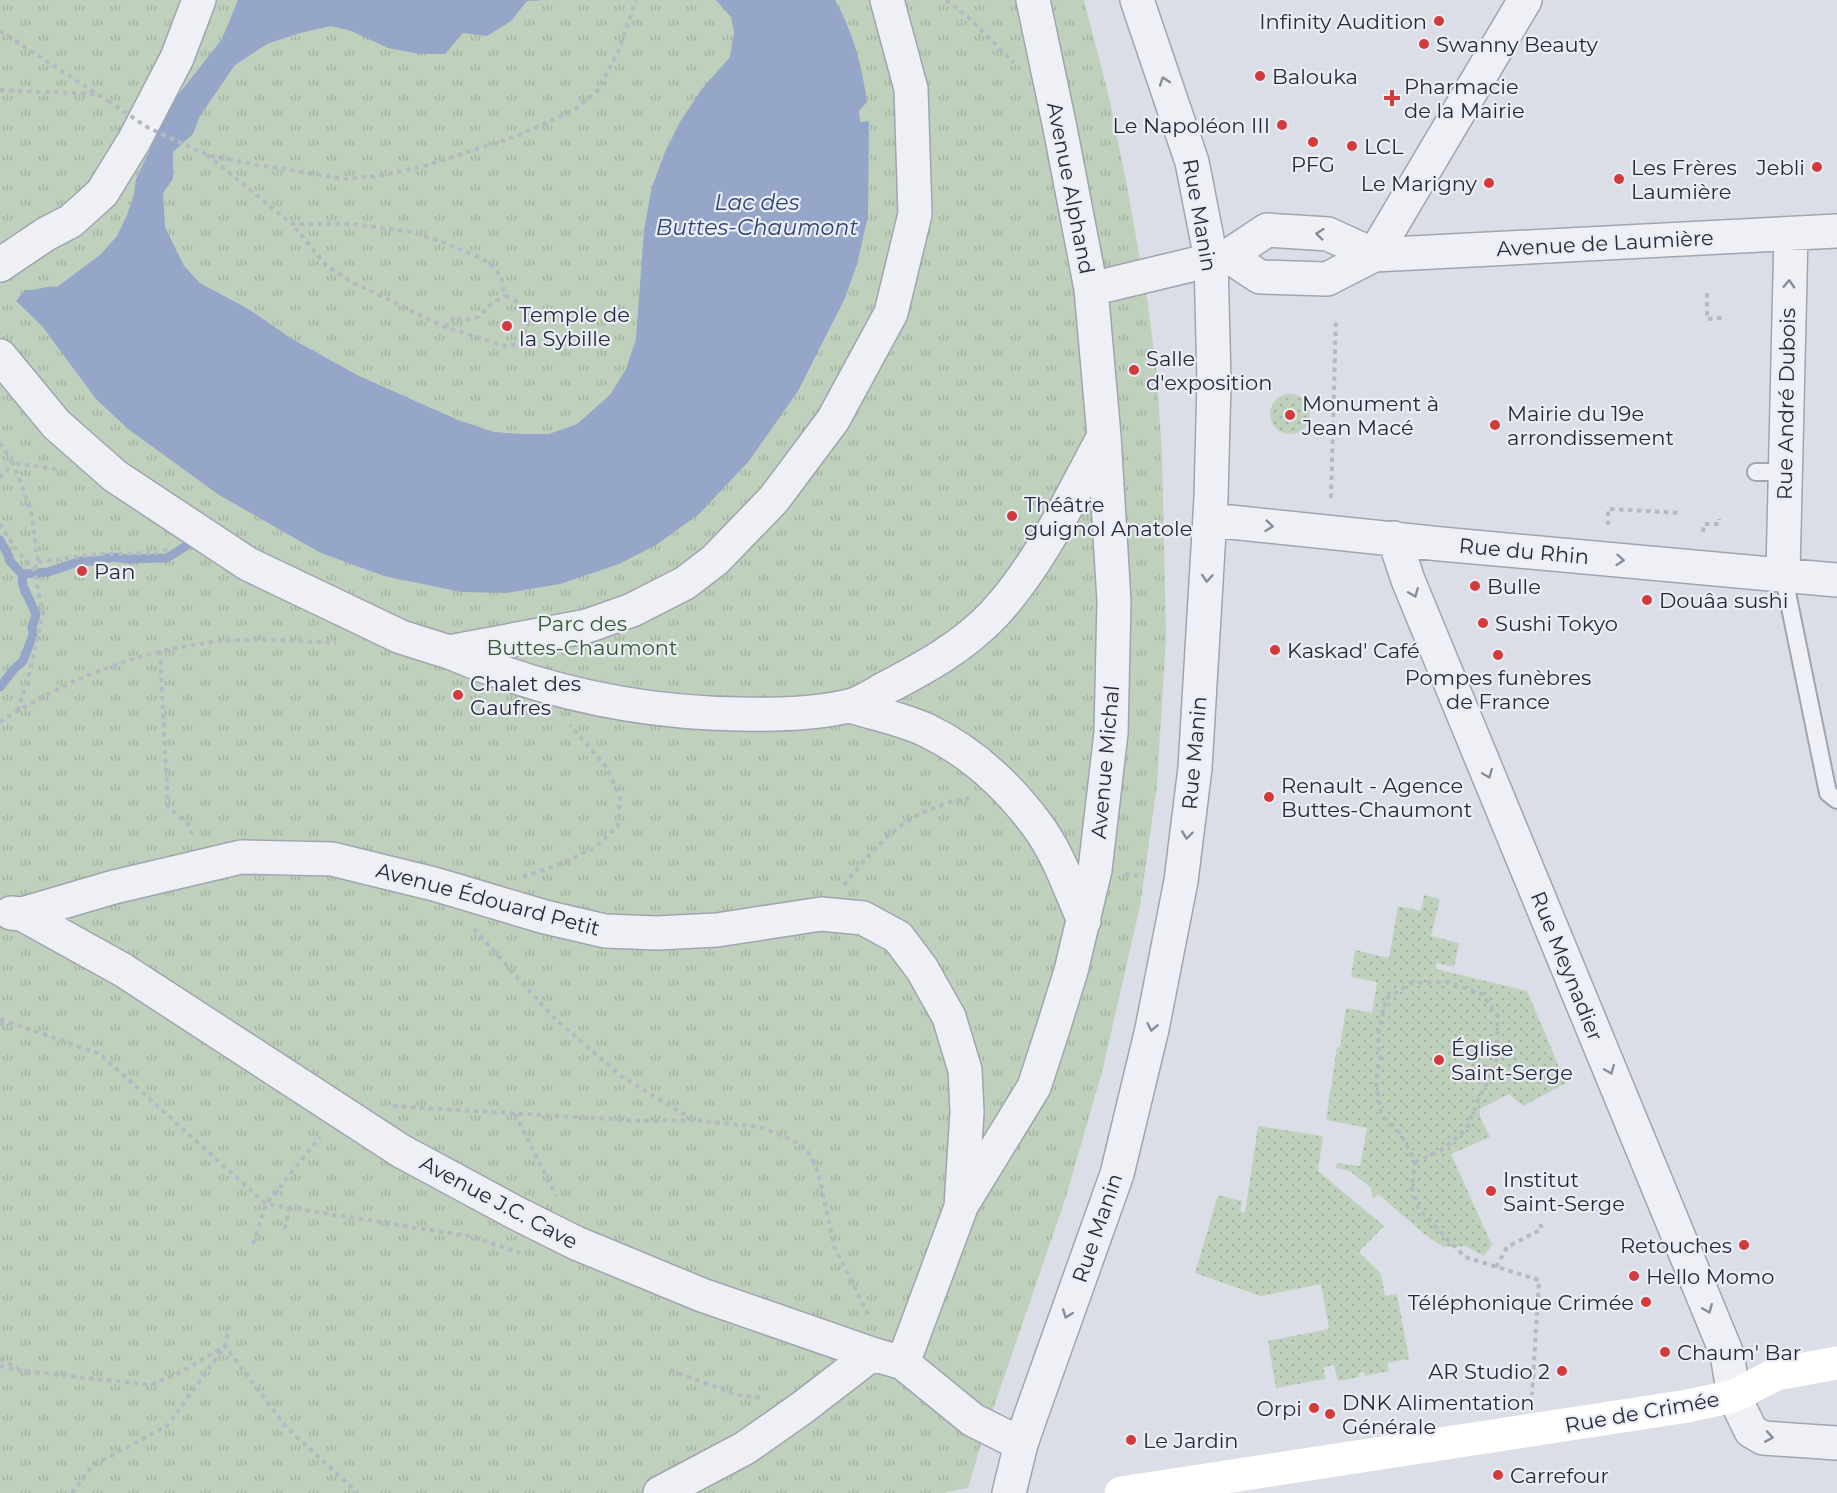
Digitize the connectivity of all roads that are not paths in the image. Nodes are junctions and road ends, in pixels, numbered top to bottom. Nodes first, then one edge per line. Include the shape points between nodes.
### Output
1 (199, 0) edge
2 (887, 0) edge
3 (1033, 0) edge
4 (1137, 0) edge
5 (1526, 0) edge
6 (1837, 231) edge
7 (1791, 234) junction
8 (1374, 255) junction
9 (1219, 258) junction
10 (0, 265) edge
11 (1091, 290) junction
12 (0, 356) edge
13 (1104, 436) junction
14 (1211, 520) junction
15 (1394, 538) junction
16 (1783, 573) junction
17 (1837, 579) edge
18 (449, 652) junction
19 (851, 706) junction
20 (1837, 800) edge
21 (11, 914) edge
22 (1084, 921) junction
23 (961, 1207) junction
24 (888, 1358) junction
25 (1837, 1363) edge
26 (1734, 1396) junction
27 (1837, 1443) edge
28 (1021, 1444) junction
29 (660, 1493) edge
30 (1009, 1493) edge
31 (1121, 1493) edge

1 - 10 street via 177,58 102,193 71,221
2 - 18 street via 911,89 915,214 891,313 833,420 774,499 715,560 685,583 633,610 587,626
3 - 11 street, Avenue Alphand
9 -> 4 street, Rue Manin via 1192,162
5 - 8 street
6 - 7 street, Avenue de Laumière
7 - 8 street, Avenue de Laumière
16 -> 7 street, Rue André Dubois via 1771,472
8 - 9 street, Avenue de Laumière via 1327,279 1260,277
8 -> 9 street, Avenue de Laumière via 1328,234 1267,230
9 - 11 street, Avenue Alphand
9 - 14 street, Rue Manin
11 - 13 street, Avenue Michal
12 - 18 street via 64,432 115,476 192,528 248,564 402,637
13 - 19 street via 1052,532 994,614 933,663
13 - 22 street, Avenue Michal via 1114,601 1111,733 1095,870
14 -> 15 street, Rue du Rhin
14 -> 28 street, Rue Manin via 1195,768 1181,881 1152,1029 1117,1174
15 -> 16 street, Rue du Rhin
15 -> 26 street, Rue Meynadier via 1726,1354
16 - 17 street, Rue du Rhin
16 - 20 lane via 1828,793
18 - 19 street via 550,688 663,711 780,715
19 - 22 street via 924,729 958,748 990,773 1038,826
21 - 23 street, Avenue Édouard Petit via 241,857 332,859 545,917 615,931 717,930 820,914 863,918 898,937 950,1017 965,1070 968,1112
21 - 24 street, Avenue J.C. Cave via 123,970 401,1151 576,1244 702,1294
22 - 23 street, Avenue Michal via 1034,1087
23 - 24 street, Avenue Édouard Petit
24 - 28 street, Avenue J.C. Cave via 973,1420
24 - 29 street via 801,1408 745,1448
25 - 26 street, Rue de Crimée via 1776,1374
26 -> 27 street, Rue Meynadier via 1751,1431 1763,1438
26 - 31 street, Rue de Crimée
28 - 30 street, Rue Manin

